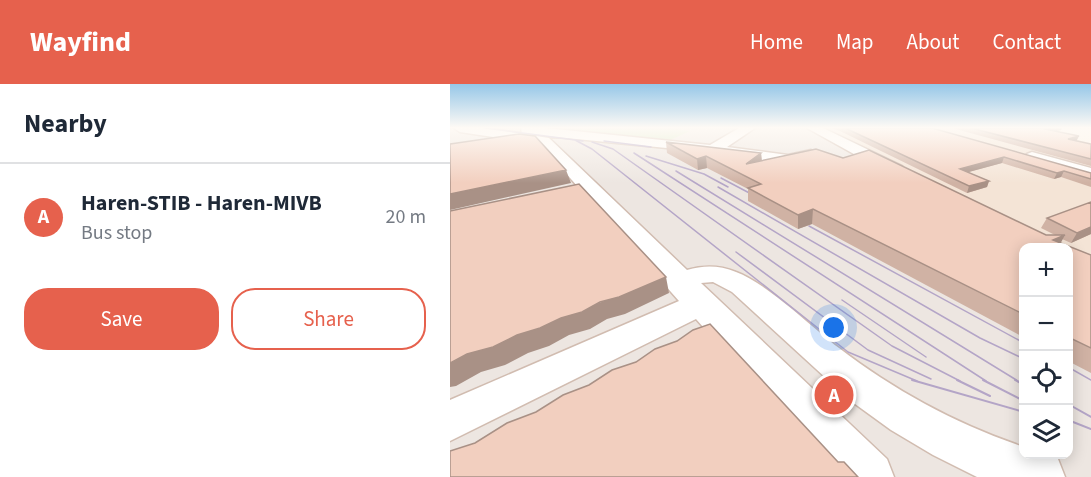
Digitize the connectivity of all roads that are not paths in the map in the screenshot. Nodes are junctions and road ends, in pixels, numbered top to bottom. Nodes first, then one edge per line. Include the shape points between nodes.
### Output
1 (548, 146) edge
2 (672, 146) edge
3 (718, 146) edge
4 (849, 146) edge
5 (831, 148) dead end
6 (712, 150) junction
7 (1014, 152) edge
8 (1091, 173) edge
9 (910, 177) edge
10 (692, 292) junction
11 (450, 421) edge
12 (869, 477) edge
13 (1040, 477) edge

1 - 10 street via 579,189
2 - 6 street
3 - 6 street
4 - 9 street
5 - 6 street via 788,159
7 - 8 street
10 - 11 street
10 - 12 street
10 - 13 street via 705,273 726,276 864,389 969,452

